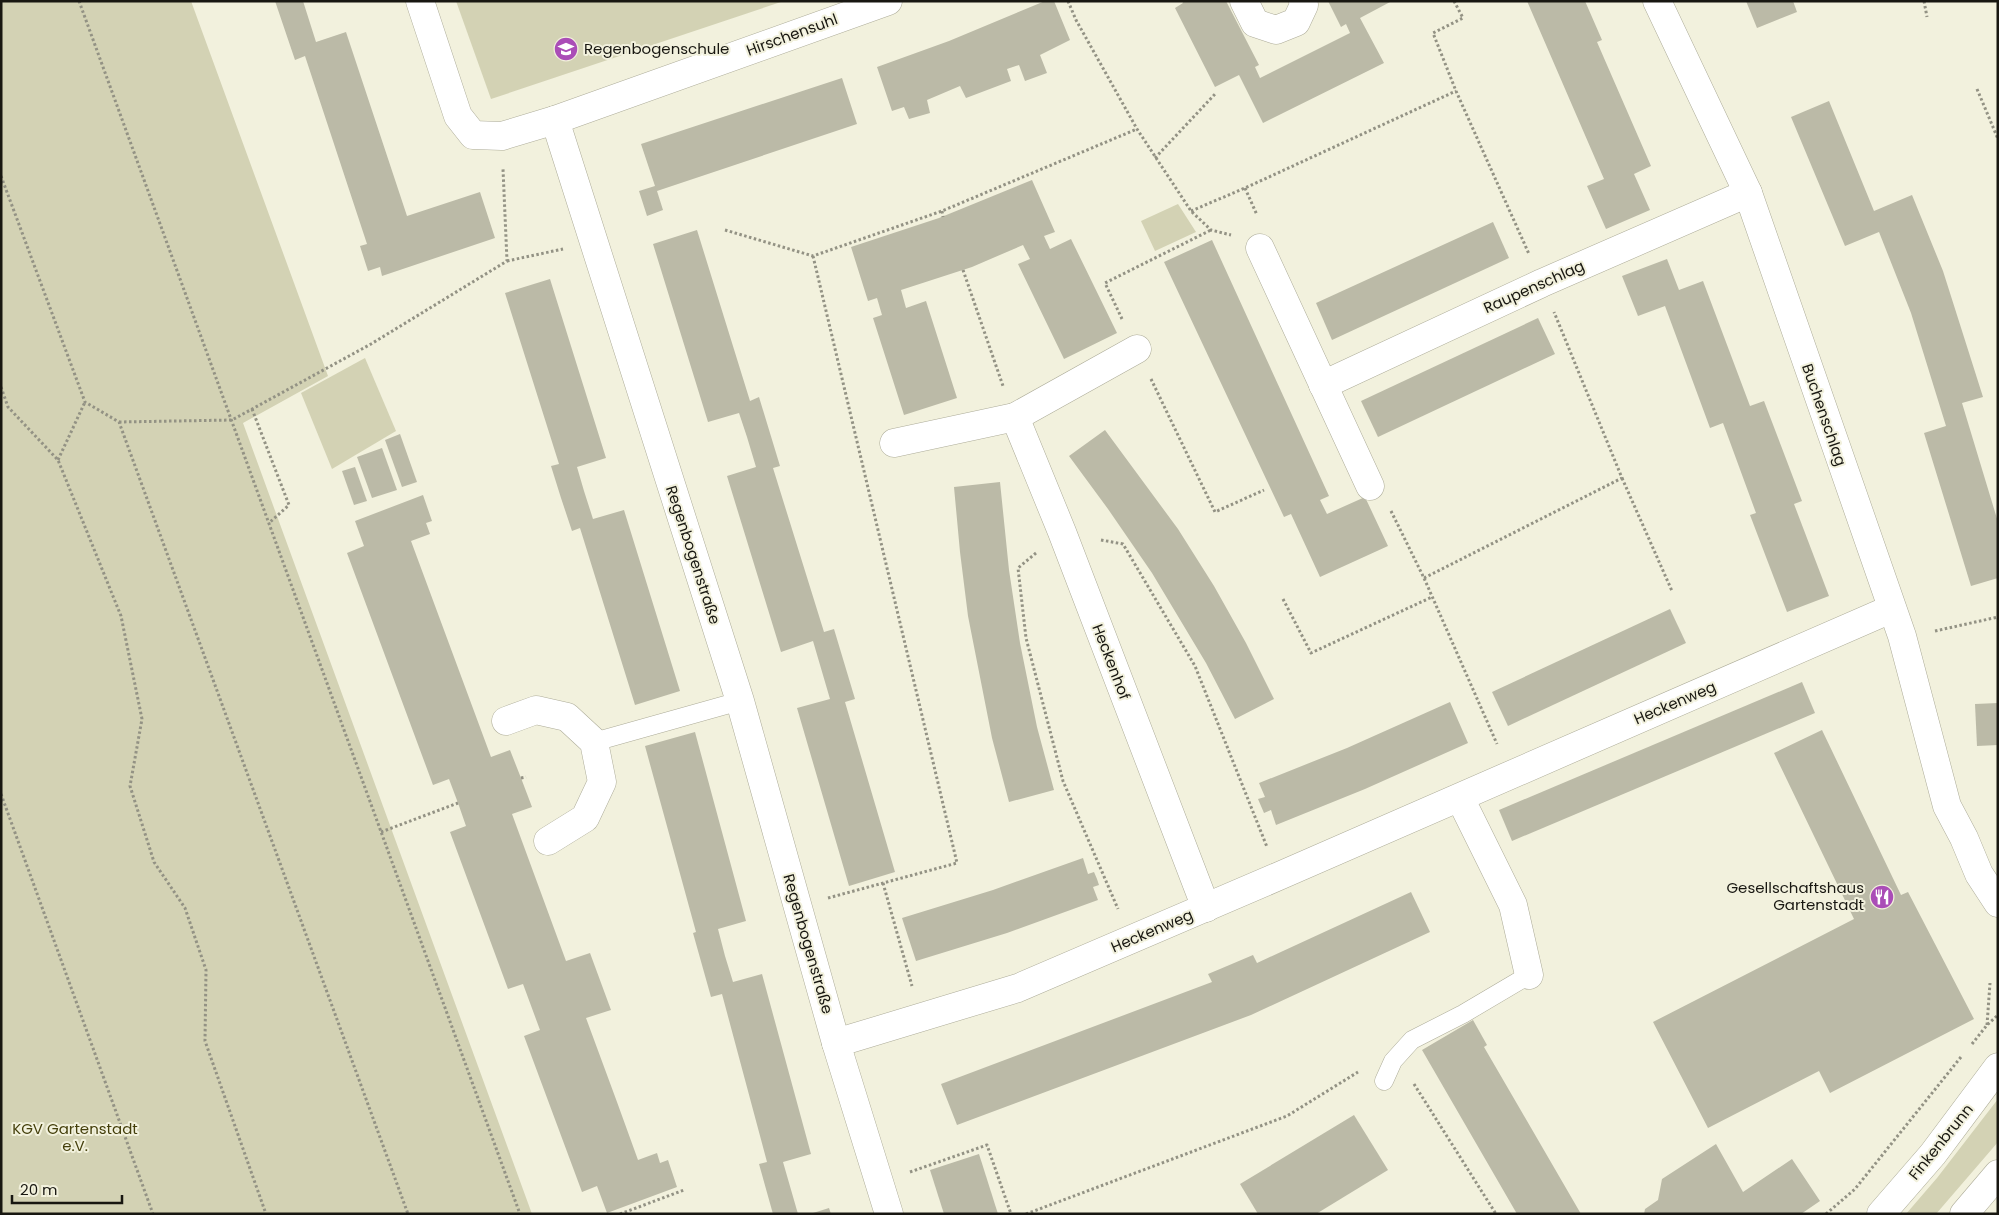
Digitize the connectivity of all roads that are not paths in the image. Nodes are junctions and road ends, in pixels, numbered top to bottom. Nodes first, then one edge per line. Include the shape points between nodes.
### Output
1 (420, 1) edge
2 (888, 1) edge
3 (1244, 1) edge
4 (1303, 1) edge
5 (1657, 1) edge
6 (555, 120) junction
7 (1748, 193) junction
8 (1260, 248) road end
9 (1137, 349) road end
10 (1323, 385) junction
11 (1014, 416) junction
12 (894, 443) dead end
13 (1370, 486) road end
14 (1891, 609) junction
15 (740, 701) junction
16 (506, 721) dead end
17 (594, 742) junction
18 (1460, 798) junction
19 (1964, 838) junction
20 (548, 841) dead end
21 (1998, 864) edge
22 (1998, 903) edge
23 (1206, 908) junction
24 (1529, 975) joint
25 (836, 1043) junction
26 (1998, 1067) edge
27 (1384, 1081) dead end
28 (1998, 1174) edge
29 (889, 1214) edge
30 (1881, 1214) edge
31 (1964, 1214) edge

1 - 6 street via 458,116 472,135 502,136
2 - 6 street, Hirschensuhl
3 - 4 street via 1255,23 1276,30 1296,22
5 - 7 street, Buchenschlag
6 - 15 street, Regenbogenstraße
7 - 10 street, Raupenschlag via 1542,283
7 - 14 street, Buchenschlag
8 - 10 street
9 - 11 street
10 - 13 street
11 - 12 street
11 - 23 street, Heckenhof
14 - 18 street, Heckenweg
14 - 19 street, Buchenschlag via 1902,636 1947,806
15 - 17 lane
15 - 25 street, Regenbogenstraße
16 - 17 street via 536,710 567,717
17 - 20 street via 602,782 585,818
18 - 23 street, Heckenweg
18 - 24 street via 1513,904
19 - 21 street, Buchenschlag
19 - 22 street, Buchenschlag via 1979,874
23 - 25 street, Heckenweg via 1018,988
24 - 27 lane via 1412,1040 1394,1061
25 - 29 street, Regenbogenstraße
26 - 30 street, Finkenbrunn via 1933,1154
28 - 31 street

